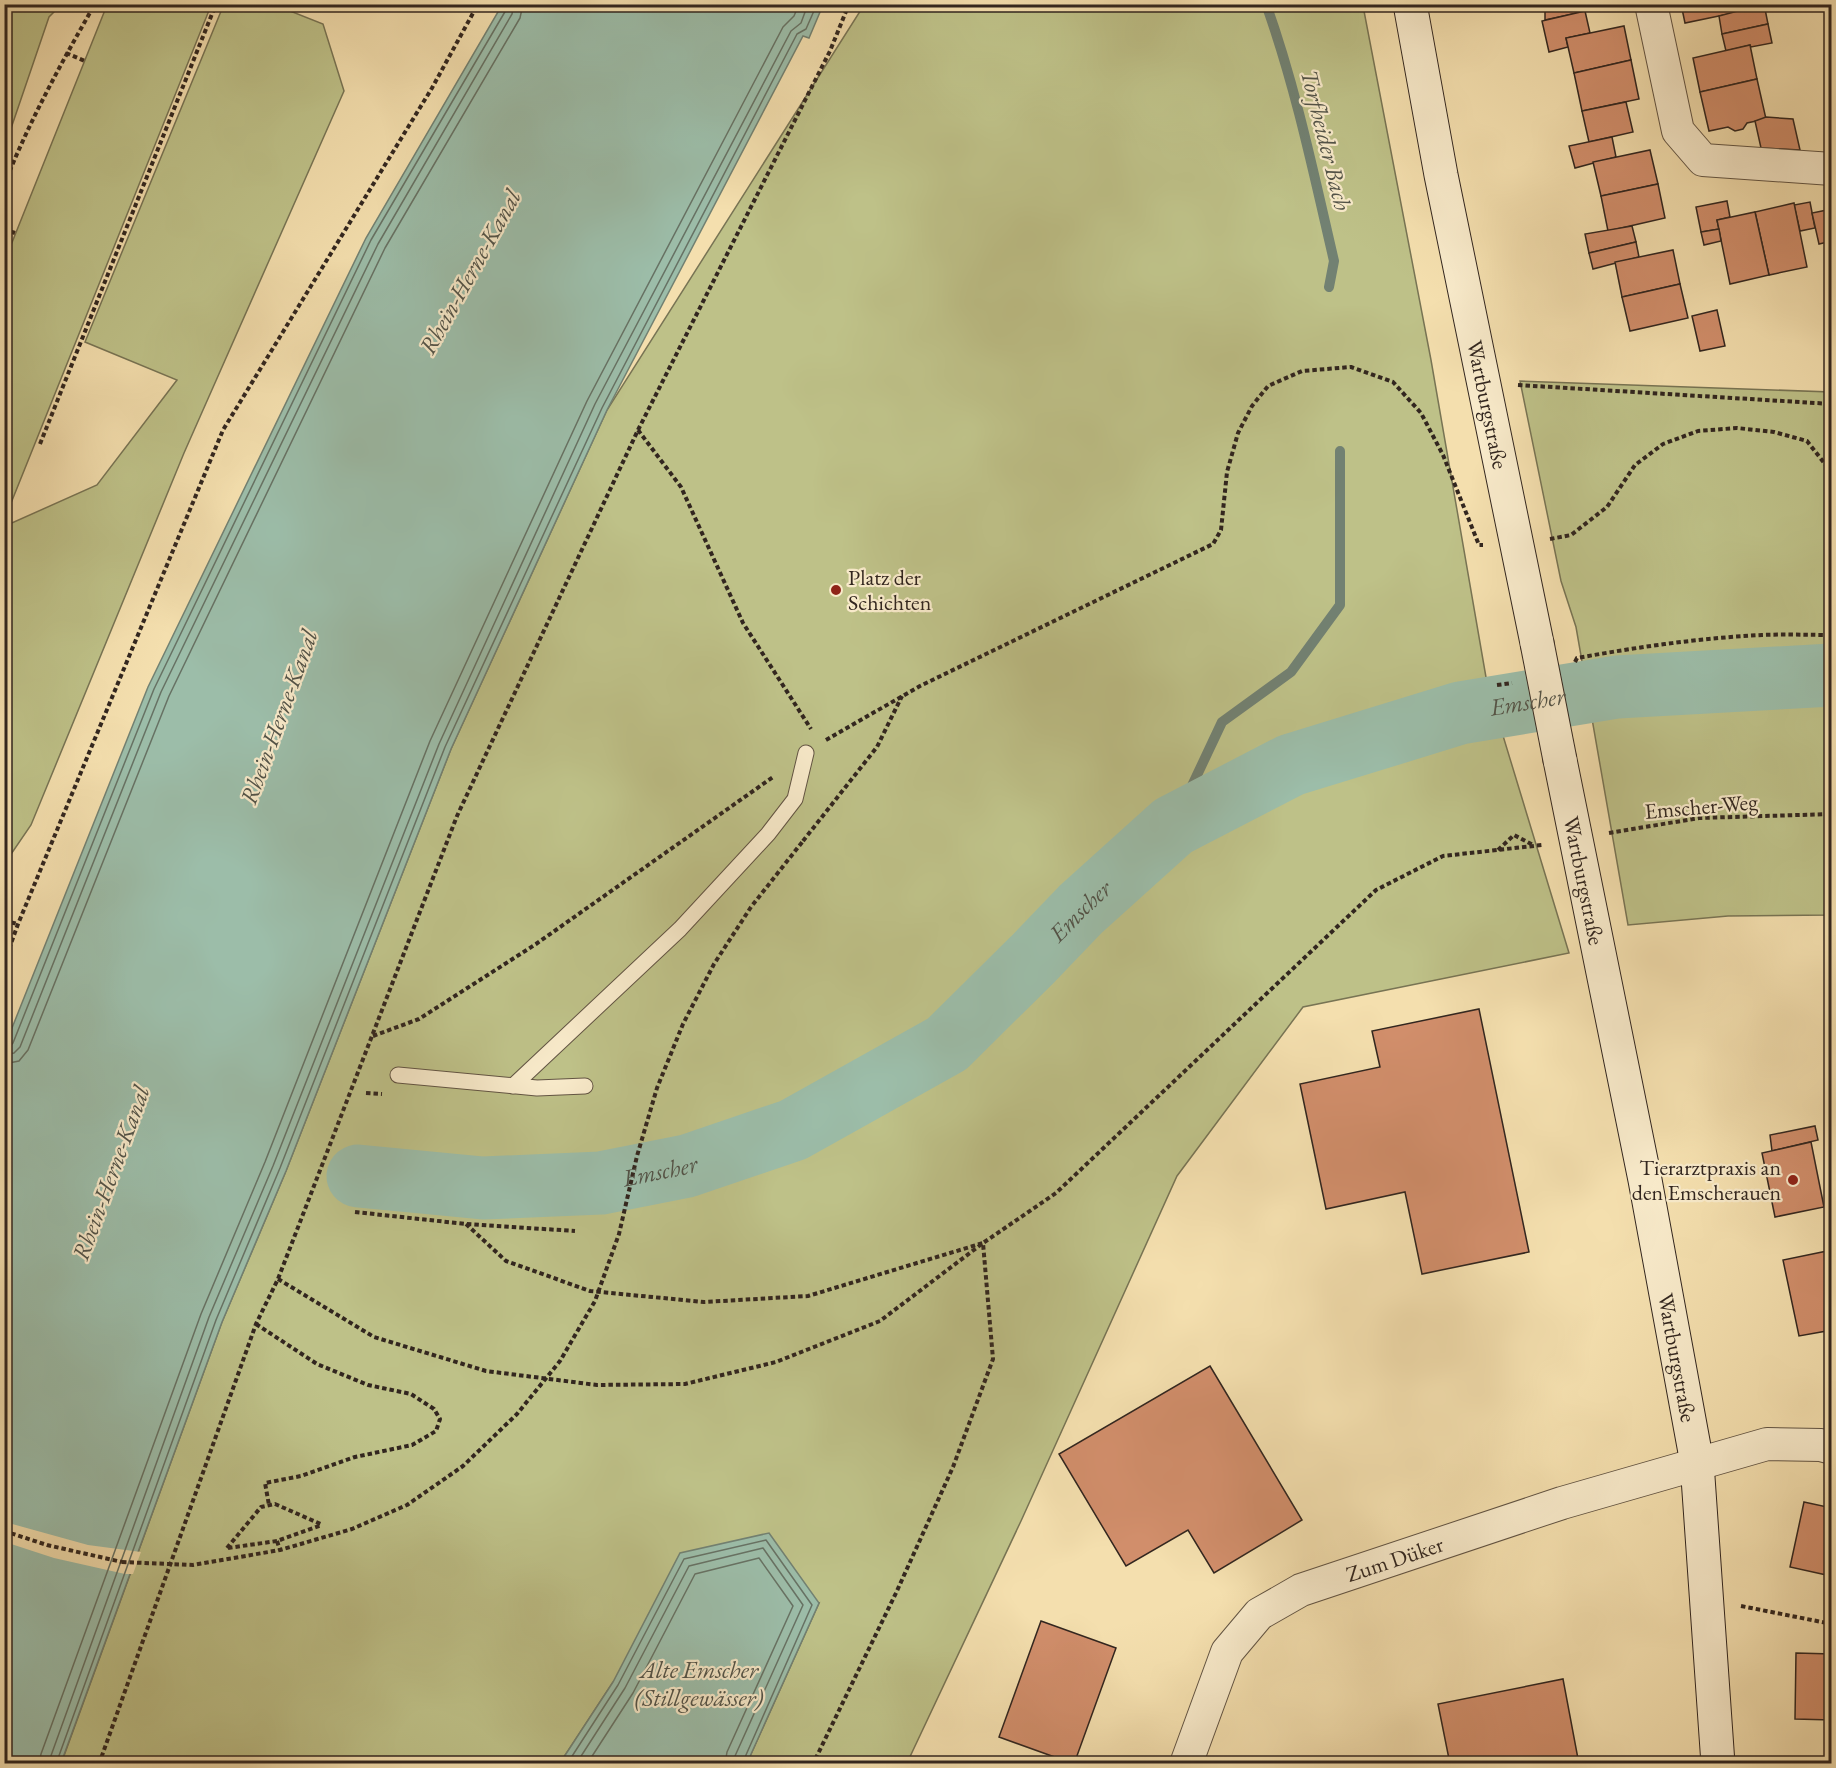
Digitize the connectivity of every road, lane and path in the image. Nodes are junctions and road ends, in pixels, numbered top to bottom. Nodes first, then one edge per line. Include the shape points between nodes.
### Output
1 (94, 4) edge
2 (216, 4) edge
3 (478, 4) edge
4 (849, 4) edge
5 (1410, 4) edge
6 (1651, 4) edge
7 (66, 53) junction
8 (85, 61) dead end
9 (1832, 169) edge
10 (4, 185) edge
11 (4, 229) edge
12 (15, 233) dead end
13 (1483, 383) junction
14 (1832, 404) edge
15 (638, 430) junction
16 (40, 444) dead end
17 (1832, 473) edge
18 (1516, 545) junction
19 (1832, 635) edge
20 (1573, 666) dead end
21 (1518, 682) dead end
22 (1497, 685) dead end
23 (903, 695) junction
24 (821, 744) junction
25 (806, 753) junction
26 (1832, 814) edge
27 (1575, 839) junction
28 (1534, 846) junction
29 (1497, 850) junction
30 (4, 921) edge
31 (18, 924) junction
32 (4, 963) edge
33 (372, 1036) junction
34 (398, 1075) dead end
35 (513, 1086) junction
36 (585, 1086) dead end
37 (355, 1212) dead end
38 (466, 1224) junction
39 (575, 1231) dead end
40 (983, 1243) junction
41 (278, 1279) junction
42 (256, 1324) junction
43 (1832, 1448) edge
44 (1696, 1463) junction
45 (269, 1505) junction
46 (4, 1531) edge
47 (277, 1541) junction
48 (280, 1551) junction
49 (1707, 1599) junction
50 (1832, 1624) edge
51 (99, 1764) edge
52 (813, 1764) edge
53 (1186, 1764) edge
54 (1718, 1764) edge

1 - 7 path
2 - 16 path
3 - 31 path via 426,98 223,430
4 - 15 path via 830,51
5 - 13 main road, Wartburgstraße via 1431,129
6 - 9 street via 1678,131 1703,160
7 - 8 path
7 - 10 path
11 - 12 path
13 - 14 path
13 - 18 main road, Wartburgstraße
15 - 24 path via 681,486 743,623
15 - 33 path via 457,816
17 - 18 path via 1807,441 1737,428 1698,431 1663,444 1635,465 1607,507 1571,535
18 - 23 path via 1479,544 1443,455 1421,413 1392,382 1351,368 1302,371 1268,386 1238,433 1227,472 1221,530 1213,544
18 - 27 main road, Wartburgstraße, bridge
19 - 20 path via 1688,641 1577,658
21 - 22 path
23 - 24 path
23 - 48 path, bridge via 877,747 751,907 714,964 683,1024 657,1088 619,1234 596,1301 560,1361 517,1414 454,1473 407,1504 352,1529
24 - 25 path
25 - 33 path via 536,944 419,1020
25 - 35 lane via 795,799 768,834 680,929
26 - 27 path, Emscher-Weg via 1699,818
27 - 28 path, Emscher-Weg
27 - 44 main road, Wartburgstraße via 1645,1180
28 - 29 path, Emscher-Weg
28 - 29 path via 1514,836
29 - 40 path, Emscher-Weg via 1443,856 1376,891 1056,1193
30 - 31 path
31 - 32 path
33 - 41 path
34 - 35 lane
35 - 36 lane
37 - 38 path
38 - 39 path
38 - 40 path via 506,1261 590,1291 705,1302 808,1296
40 - 41 path via 880,1321 776,1362 685,1384 597,1384 486,1371 374,1337
40 - 52 path via 993,1359 948,1477
41 - 42 path
42 - 45 path via 317,1364 368,1385 411,1394 434,1409 440,1419 436,1431 412,1445 265,1483
42 - 51 path
43 - 44 street, Zum Düker via 1767,1444
44 - 49 main road, Wartburgstraße
44 - 53 street, Zum Düker via 1301,1590 1258,1614 1227,1652
45 - 47 path via 275,1504 323,1525
45 - 47 path via 261,1507 227,1548
46 - 48 path, bridge via 122,1562 193,1564
47 - 48 path
49 - 50 path
49 - 54 main road, Wartburgstraße

